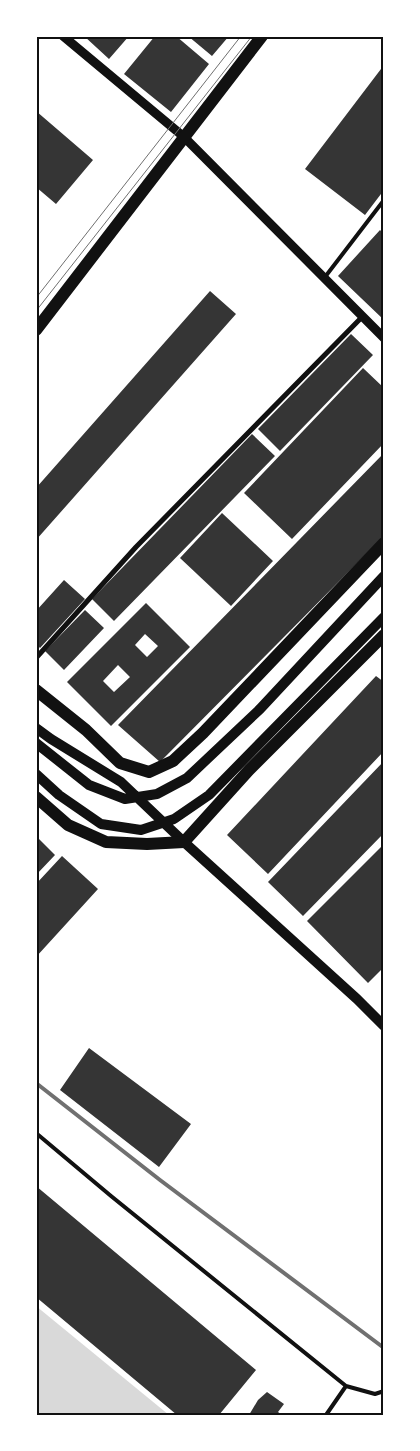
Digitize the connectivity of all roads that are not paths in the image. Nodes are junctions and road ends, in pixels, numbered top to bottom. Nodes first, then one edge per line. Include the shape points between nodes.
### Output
1 (63, 36) edge
2 (262, 36) edge
3 (184, 137) junction
4 (384, 200) edge
5 (324, 279) junction
6 (363, 316) junction
7 (36, 330) edge
8 (384, 338) edge
9 (384, 543) edge
10 (384, 576) edge
11 (384, 617) edge
12 (384, 635) edge
13 (36, 658) edge
14 (36, 690) edge
15 (36, 728) edge
16 (36, 743) edge
17 (36, 774) edge
18 (36, 797) edge
19 (184, 842) junction
20 (384, 1026) edge
21 (36, 1133) edge
22 (346, 1386) junction
23 (384, 1391) edge
24 (326, 1415) edge

1 - 3 street
2 - 3 main road
3 - 5 street
3 - 7 main road
4 - 5 lane
5 - 6 street
6 - 8 street
6 - 13 street via 136,547
9 - 14 main road via 203,733 173,761 149,772 120,763 86,730
10 - 16 main road via 260,709 187,778 157,794 124,798 90,785
11 - 17 main road via 209,795 174,819 141,830 101,824 59,795
12 - 19 main road via 249,770
15 - 19 main road via 121,782
18 - 19 main road via 68,825 106,842
19 - 20 main road
21 - 22 lane
22 - 23 lane via 375,1394
22 - 24 lane

